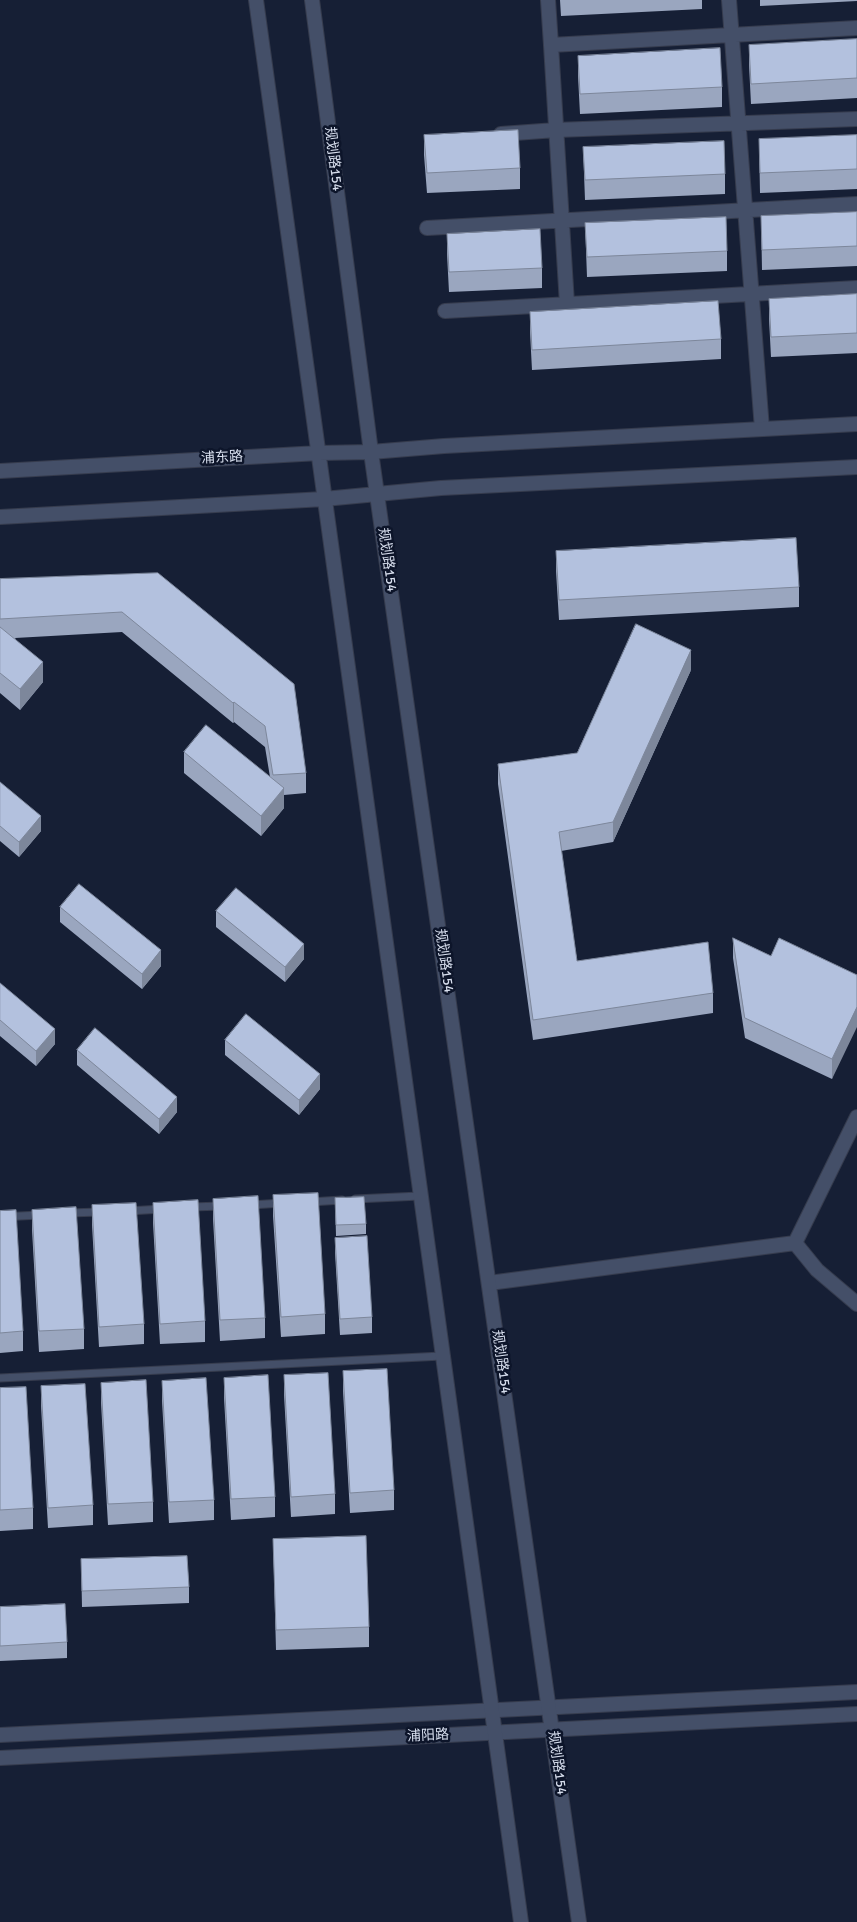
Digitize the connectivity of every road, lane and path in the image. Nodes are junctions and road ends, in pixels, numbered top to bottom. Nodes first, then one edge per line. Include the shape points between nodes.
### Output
1 (256, 0) edge
2 (312, 0) edge
3 (548, 0) edge
4 (729, 0) edge
5 (857, 28) edge
6 (732, 35) junction
7 (552, 45) junction
8 (857, 119) edge
9 (739, 125) junction
10 (556, 130) junction
11 (488, 135) edge
12 (857, 204) edge
13 (745, 211) junction
14 (562, 221) junction
15 (428, 228) dead end
16 (857, 288) edge
17 (751, 294) junction
18 (567, 304) junction
19 (445, 311) dead end
20 (857, 424) edge
21 (762, 429) junction
22 (371, 452) junction
23 (319, 453) junction
24 (857, 467) edge
25 (0, 471) edge
26 (377, 493) junction
27 (324, 499) junction
28 (0, 517) edge
29 (857, 1117) edge
30 (854, 1132) edge
31 (420, 1196) junction
32 (293, 1202) edge
33 (303, 1202) edge
34 (234, 1205) edge
35 (244, 1205) edge
36 (186, 1208) edge
37 (166, 1209) edge
38 (117, 1211) edge
39 (107, 1212) edge
40 (49, 1214) edge
41 (59, 1214) edge
42 (0, 1217) edge
43 (795, 1243) junction
44 (489, 1283) junction
45 (857, 1304) edge
46 (442, 1356) junction
47 (0, 1378) edge
48 (857, 1692) edge
49 (550, 1706) junction
50 (491, 1709) junction
51 (857, 1714) edge
52 (553, 1729) junction
53 (494, 1732) junction
54 (0, 1735) edge
55 (0, 1758) edge
56 (521, 1922) edge
57 (579, 1922) edge

1 - 23 main road
2 - 22 main road, 规划路154
3 - 7 main road
4 - 6 main road
5 - 6 main road
6 - 7 main road
6 - 9 main road
7 - 10 main road
8 - 9 main road
9 - 10 main road
9 - 13 main road
10 - 11 main road
10 - 14 main road
12 - 13 main road
13 - 14 main road
13 - 17 main road
14 - 15 main road
14 - 18 main road
16 - 17 main road
17 - 18 main road
17 - 21 main road
18 - 19 main road
20 - 21 main road, 浦东路
21 - 22 main road, 浦东路
22 - 23 main road, 浦东路
22 - 26 main road, 规划路154
23 - 25 main road, 浦东路
23 - 27 main road
24 - 26 main road
26 - 27 main road
26 - 44 main road, 规划路154
27 - 28 main road
27 - 31 main road
29 - 30 main road
30 - 43 main road
31 - 33 lane
31 - 46 main road
32 - 35 lane
34 - 36 lane
37 - 38 lane
39 - 41 lane
40 - 42 lane
43 - 44 main road
43 - 45 main road via 817,1270
44 - 49 main road, 规划路154
46 - 47 lane
46 - 50 main road
48 - 49 main road, 浦阳路
49 - 50 main road, 浦阳路
49 - 52 main road, 规划路154
50 - 53 main road
50 - 54 main road, 浦阳路
51 - 52 main road, 浦阳路
52 - 53 main road, 浦阳路
52 - 57 main road, 规划路154
53 - 55 main road, 浦阳路
53 - 56 main road

